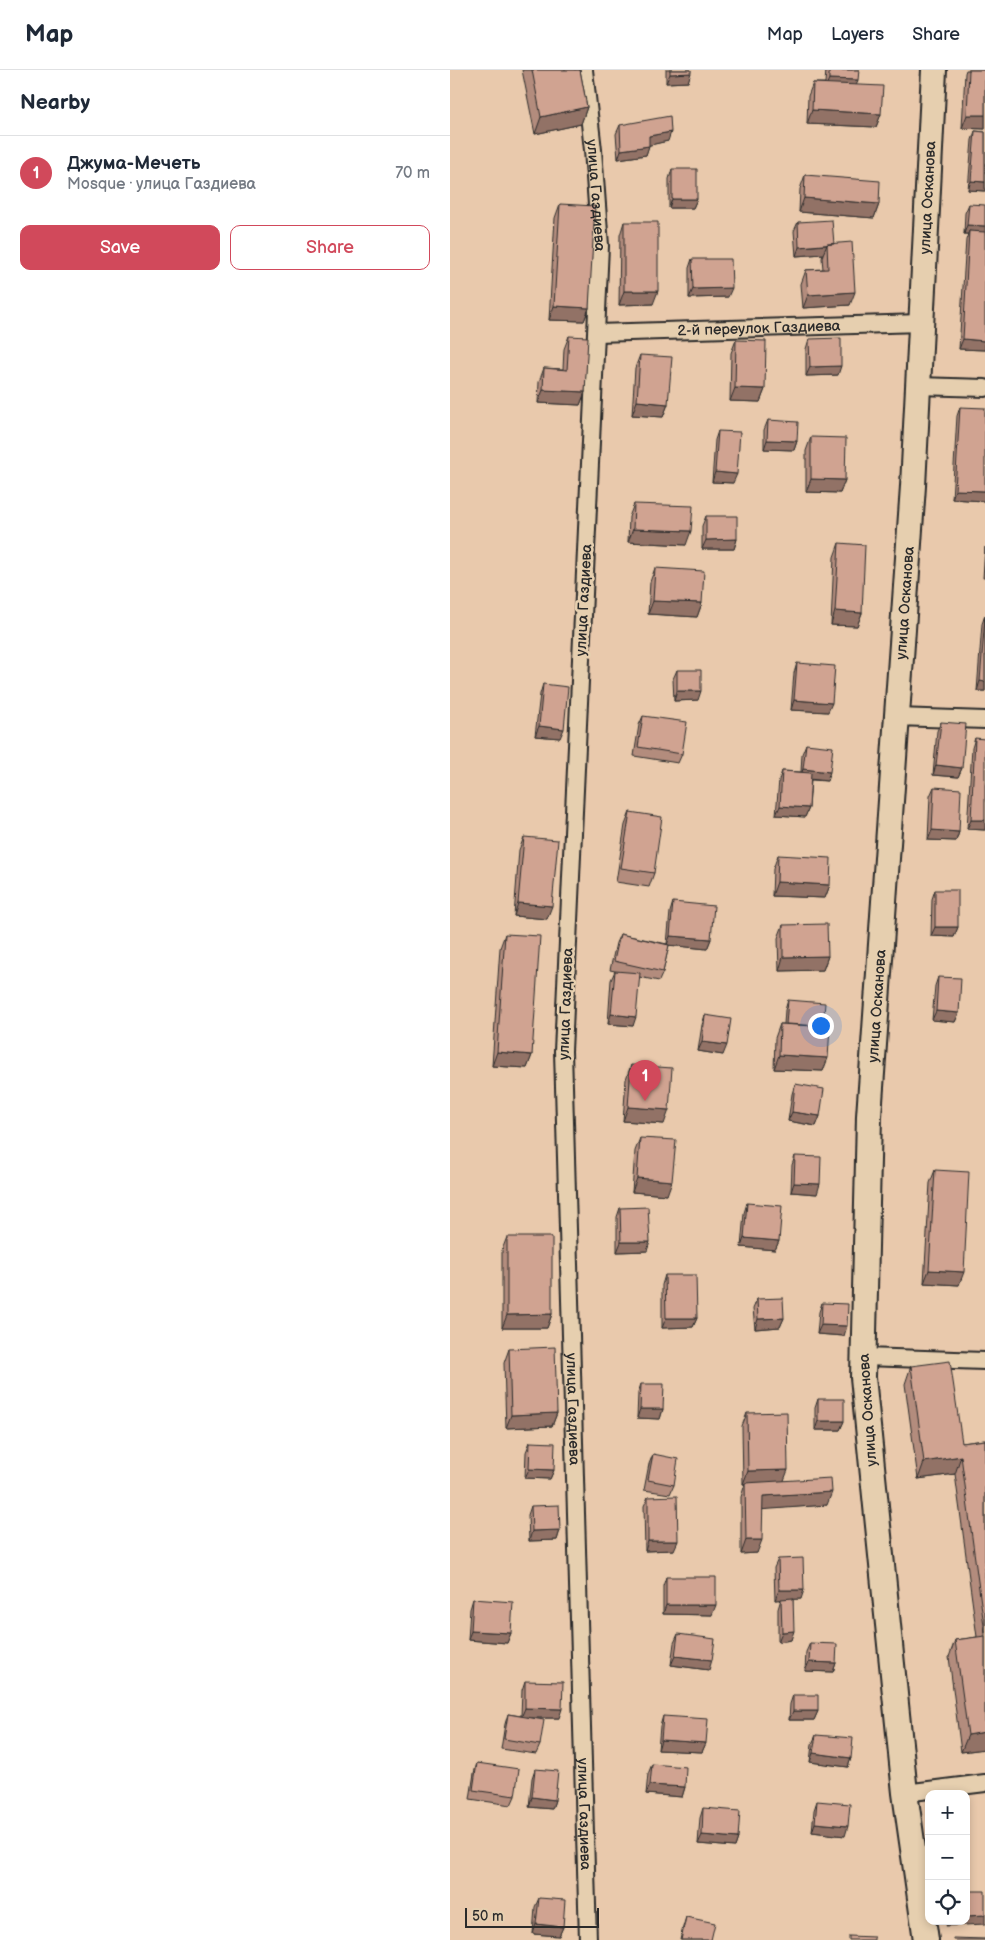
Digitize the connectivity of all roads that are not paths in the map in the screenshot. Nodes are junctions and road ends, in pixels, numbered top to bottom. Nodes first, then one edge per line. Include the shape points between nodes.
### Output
1 (584, 70) edge
2 (934, 70) edge
3 (921, 323) junction
4 (597, 333) junction
5 (918, 386) junction
6 (985, 388) edge
7 (897, 717) junction
8 (985, 720) edge
9 (864, 1357) junction
10 (985, 1361) edge
11 (985, 1783) edge
12 (905, 1793) junction
13 (588, 1940) edge
14 (926, 1940) edge

1 - 4 street, улица Газдиева via 600,246
2 - 3 main road, улица Осканова
3 - 4 street, 2-й переулок Газдиева
3 - 5 main road, улица Осканова
4 - 13 street, улица Газдиева via 563,1051
5 - 6 street
5 - 7 main road, улица Осканова
7 - 8 street
7 - 9 main road, улица Осканова via 869,1116
9 - 10 street
9 - 12 main road, улица Осканова via 863,1377
11 - 12 street
12 - 14 main road, улица Осканова

